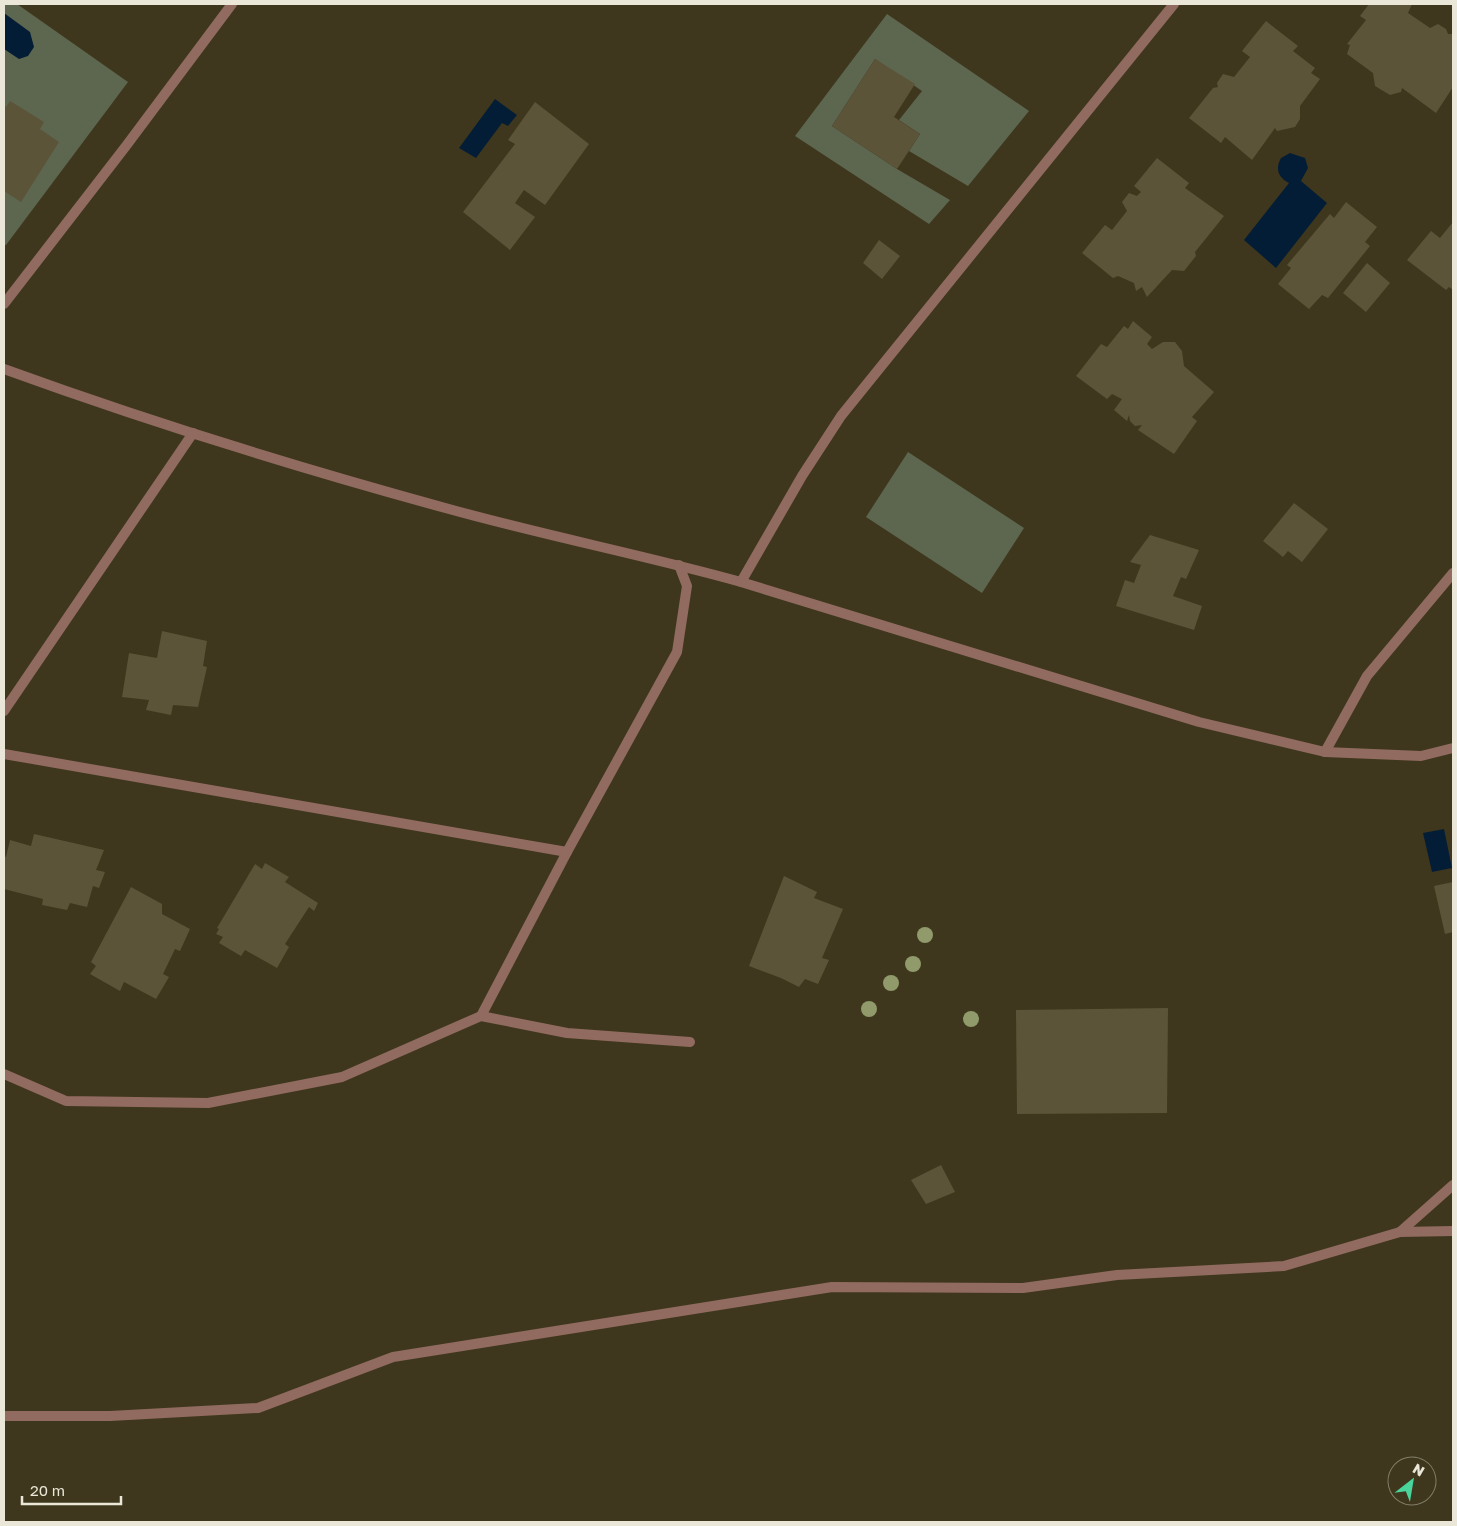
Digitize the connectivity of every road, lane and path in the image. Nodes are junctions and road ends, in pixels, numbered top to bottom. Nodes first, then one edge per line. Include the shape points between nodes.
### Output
1 (232, 4) edge
2 (1174, 4) edge
3 (4, 304) edge
4 (4, 370) edge
5 (193, 433) junction
6 (679, 565) junction
7 (1453, 573) edge
8 (741, 582) junction
9 (4, 711) edge
10 (1453, 748) edge
11 (1325, 752) junction
12 (4, 754) edge
13 (567, 852) junction
14 (481, 1016) junction
15 (690, 1042) dead end
16 (4, 1074) edge
17 (1453, 1185) edge
18 (1453, 1231) edge
19 (1400, 1232) junction
20 (4, 1416) edge

1 - 3 street
2 - 8 street via 841,416
4 - 5 street via 115,410
5 - 6 street via 450,510
5 - 9 street
6 - 8 street
6 - 13 street via 687,586 677,652
7 - 11 street via 1367,676
8 - 11 street via 1199,722
10 - 11 street via 1420,756
12 - 13 street
13 - 14 street
14 - 15 street via 567,1033
14 - 16 street via 342,1077 208,1103 66,1102
17 - 19 street
18 - 19 street
19 - 20 street via 1284,1266 1117,1275 1023,1288 832,1287 393,1357 258,1408 110,1416

